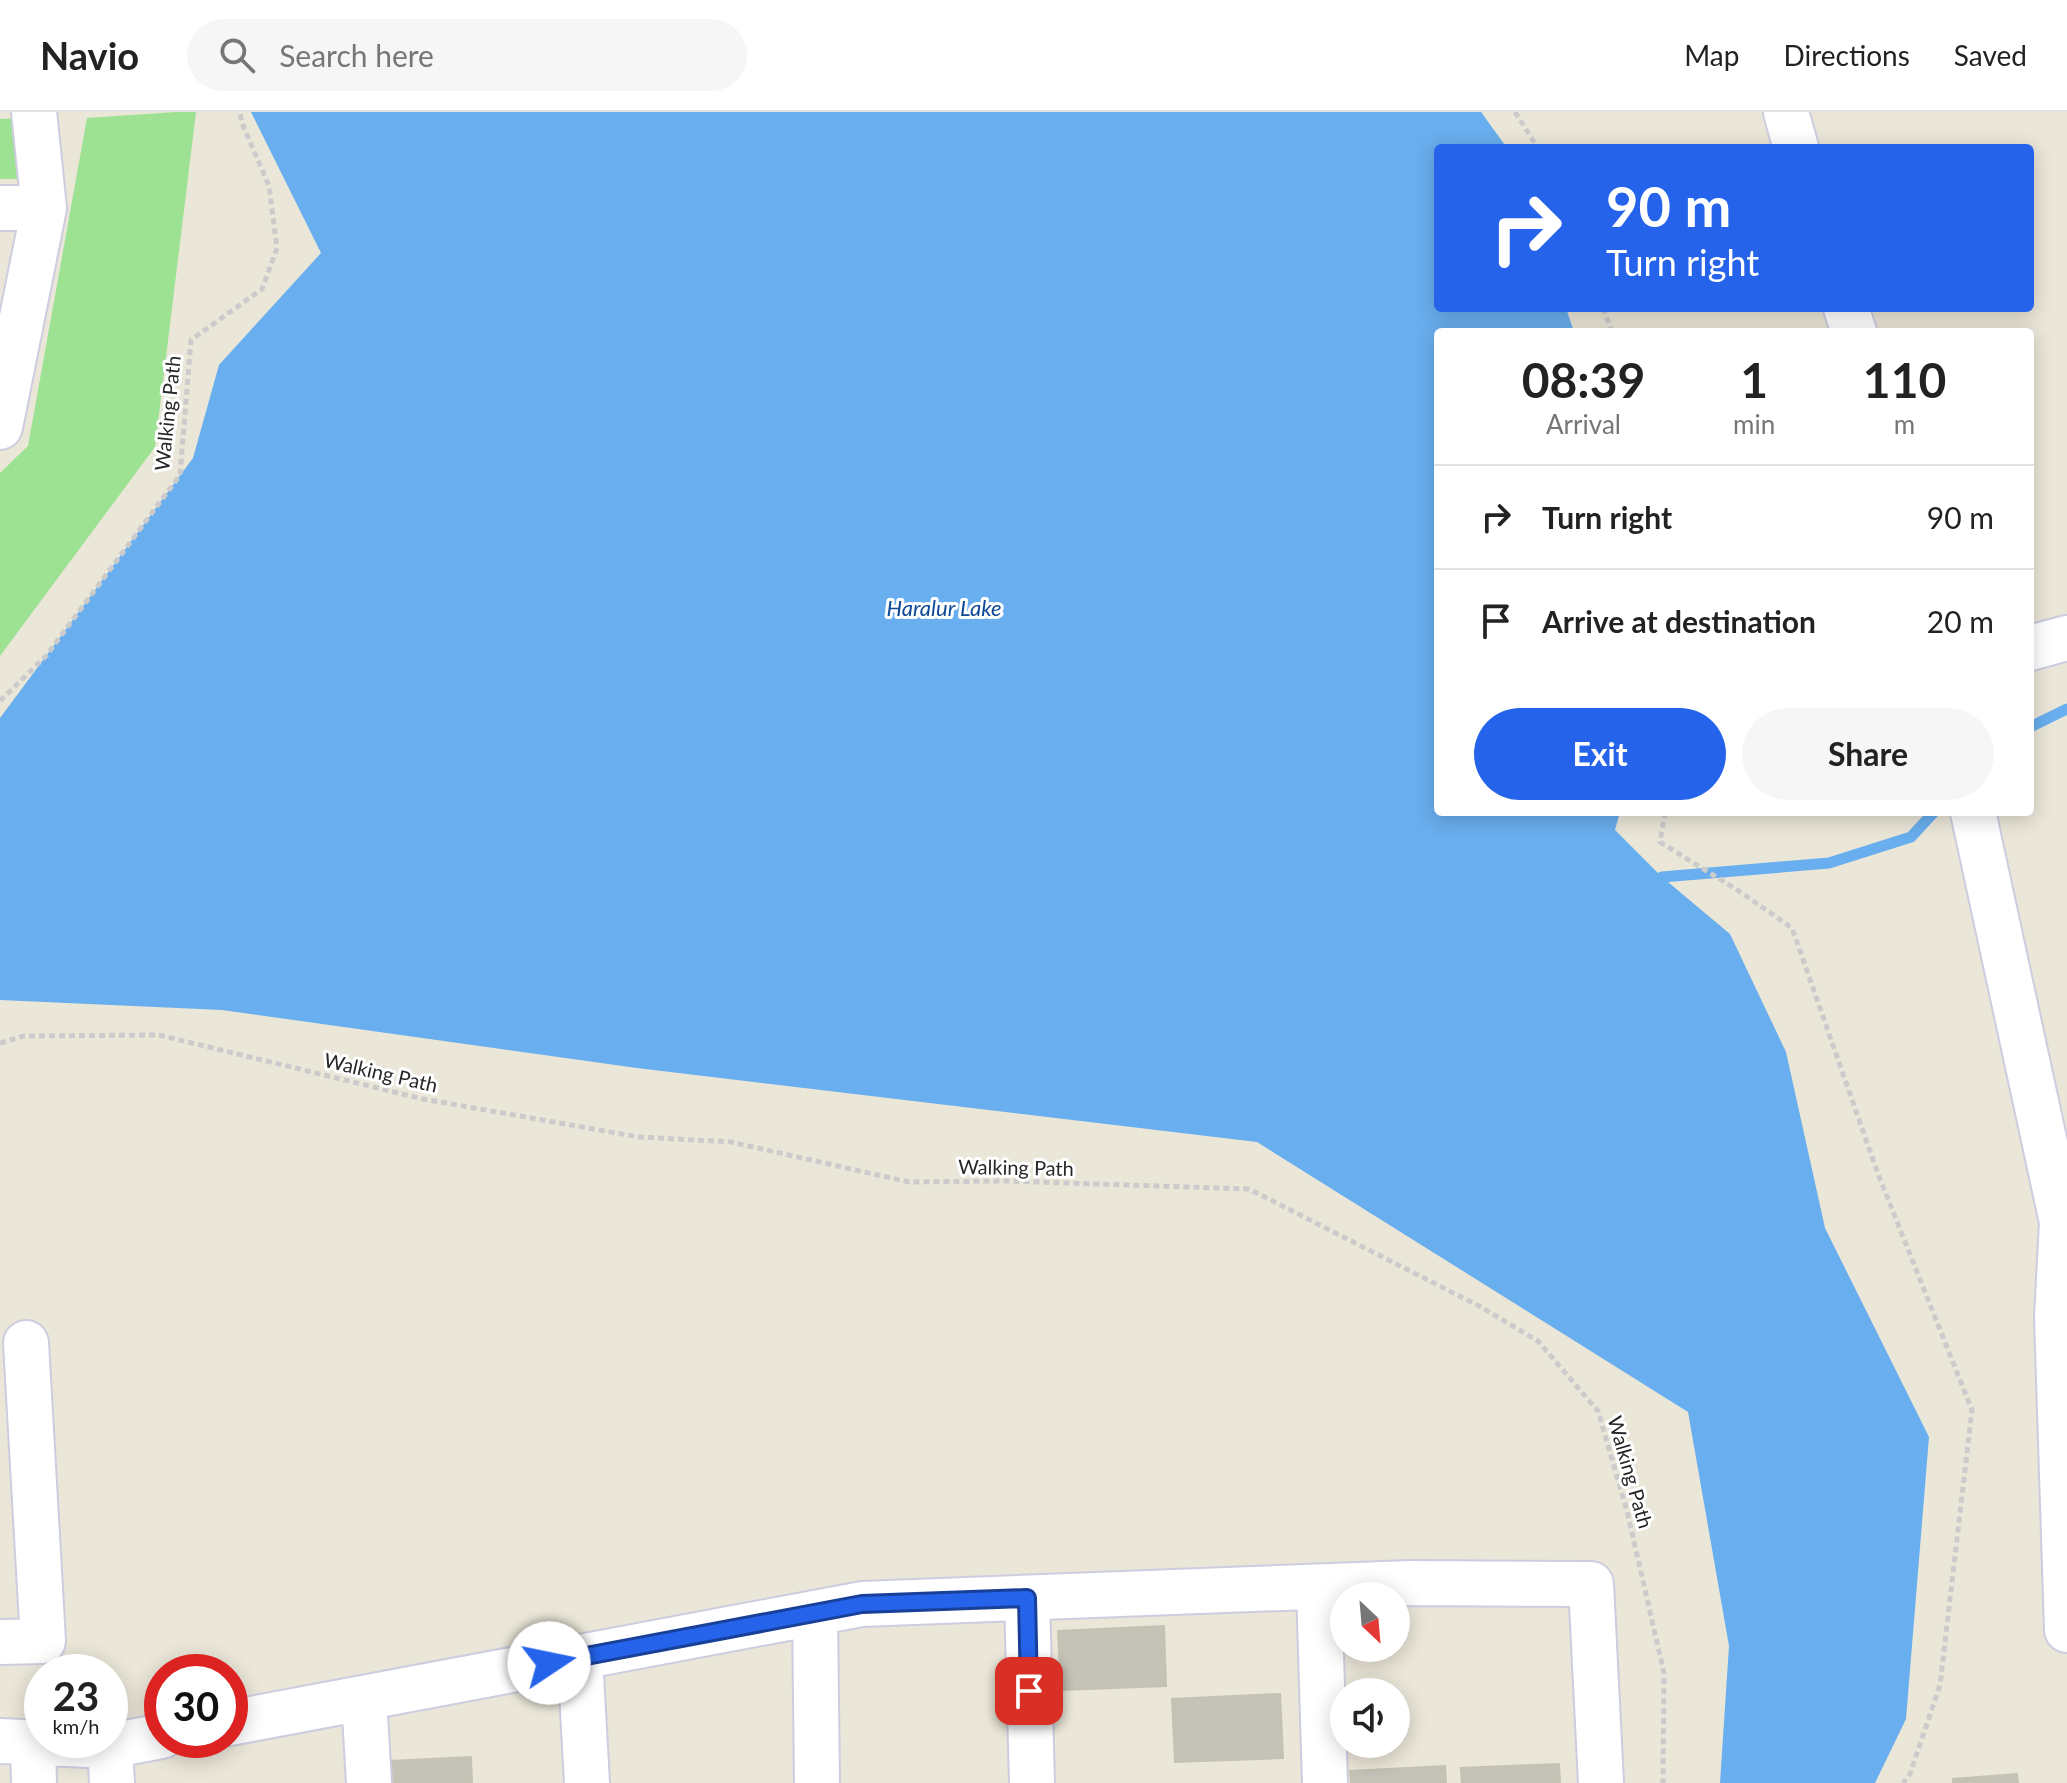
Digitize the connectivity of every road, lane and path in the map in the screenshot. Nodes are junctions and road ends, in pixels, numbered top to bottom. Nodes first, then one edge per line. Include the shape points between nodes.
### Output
1 (34, 112) edge
2 (240, 112) edge
3 (1515, 112) edge
4 (1786, 112) edge
5 (1535, 144) edge
6 (1795, 144) edge
7 (0, 208) edge
8 (44, 208) junction
9 (0, 427) edge
10 (2067, 638) edge
11 (2034, 647) edge
12 (0, 701) edge
13 (1664, 816) edge
14 (1974, 816) edge
15 (0, 1043) edge
16 (2058, 1161) edge
17 (26, 1343) dead end
18 (2064, 1424) edge
19 (1319, 1588) junction
20 (1027, 1598) junction
21 (815, 1613) junction
22 (2067, 1630) edge
23 (0, 1642) edge
24 (580, 1657) junction
25 (364, 1698) junction
26 (248, 1720) edge
27 (144, 1746) edge
28 (22, 1756) edge
29 (111, 1764) edge
30 (369, 1783) edge
31 (587, 1783) edge
32 (817, 1783) edge
33 (1032, 1783) edge
34 (1325, 1783) edge
35 (1601, 1783) edge
36 (1663, 1783) edge
37 (1903, 1783) edge

1 - 8 street
2 - 12 path, Walking Path via 269,186 277,248 262,289 191,340 180,475 46,656
3 - 5 path
4 - 6 street
7 - 8 street
8 - 9 street
10 - 11 street
13 - 37 path via 1660,842 1792,928 1878,1174 1972,1410 1940,1685
14 - 16 street
15 - 36 path, Walking Path via 24,1036 159,1035 423,1099 639,1137 731,1142 909,1182 1249,1189 1538,1341 1598,1411 1664,1673
16 - 18 street via 2062,1222 2057,1317
17 - 23 street via 43,1641
18 - 22 street
19 - 20 street
19 - 34 street
19 - 35 street via 1591,1584
20 - 21 street via 862,1604
20 - 33 street
21 - 24 street
21 - 32 street
24 - 25 street
24 - 31 street
25 - 26 street
25 - 30 street
27 - 29 street
28 - 29 street

